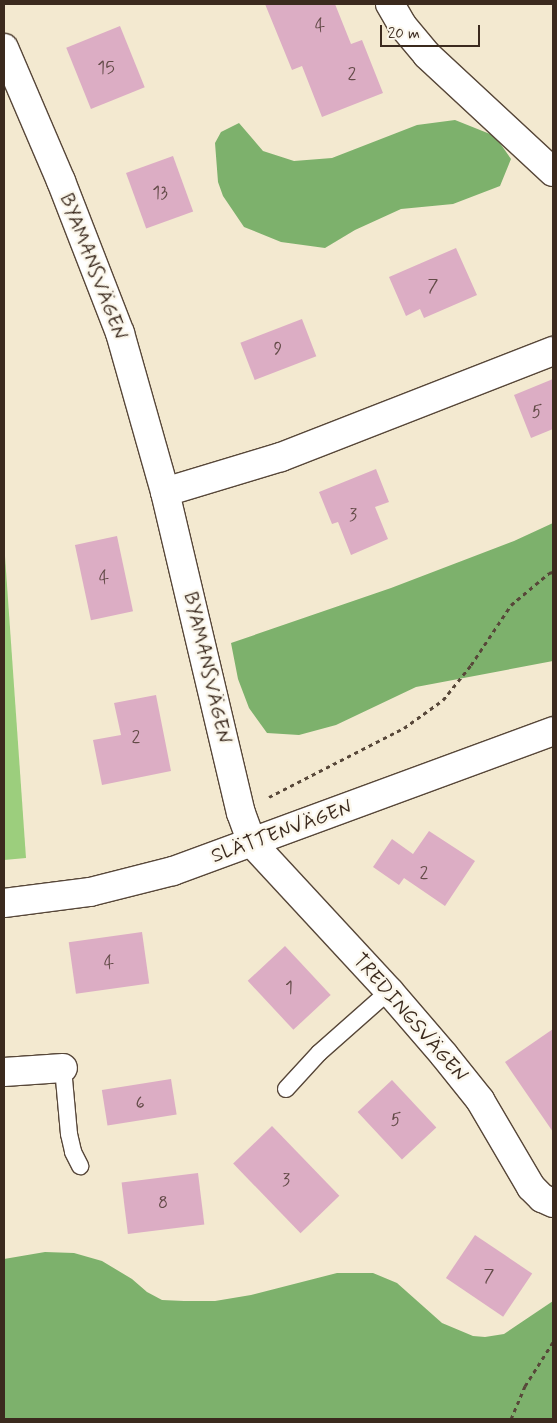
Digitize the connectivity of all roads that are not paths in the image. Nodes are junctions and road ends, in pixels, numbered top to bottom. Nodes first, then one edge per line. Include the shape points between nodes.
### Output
1 (390, 4) edge
2 (4, 48) edge
3 (553, 172) edge
4 (553, 351) edge
5 (166, 492) junction
6 (553, 731) edge
7 (252, 843) junction
8 (4, 903) edge
9 (389, 991) junction
10 (63, 1068) joint
11 (4, 1072) edge
12 (286, 1089) dead end
13 (80, 1166) dead end
14 (553, 1203) edge

1 - 3 street via 427,54
2 - 5 street, BYAMANSVÄGEN via 120,333
4 - 5 street via 281,457
5 - 7 street, BYAMANSVÄGEN via 241,814
6 - 7 street, SLÄTTENVÄGEN
7 - 8 street, SLÄTTENVÄGEN via 150,878 90,892
7 - 9 street, TREDINGSVÄGEN
9 - 12 lane via 319,1053
9 - 14 street, TREDINGSVÄGEN via 480,1100 531,1187
10 - 11 street
10 - 13 lane via 73,1152

